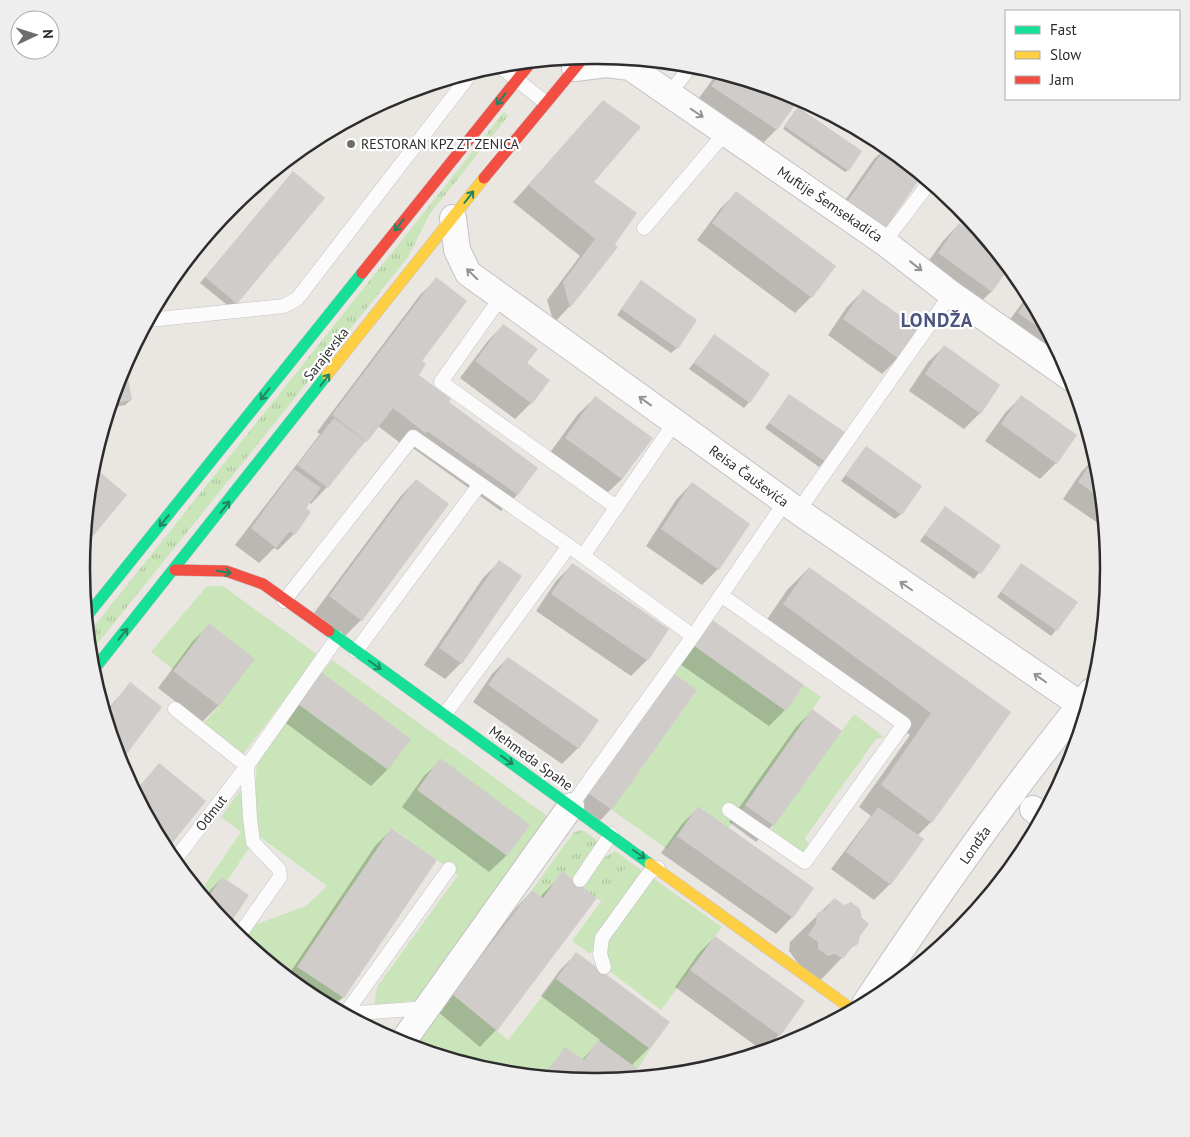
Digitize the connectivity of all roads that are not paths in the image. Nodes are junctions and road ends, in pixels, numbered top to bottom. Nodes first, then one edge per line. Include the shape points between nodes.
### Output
1 (610, 64) edge
2 (578, 65) edge
3 (526, 69) edge
4 (506, 72) edge
5 (686, 72) edge
6 (516, 80) junction
7 (465, 81) edge
8 (669, 94) junction
9 (545, 102) junction
10 (725, 133) junction
11 (926, 187) edge
12 (453, 218) junction
13 (644, 228) dead end
14 (884, 242) junction
15 (951, 294) junction
16 (501, 297) junction
17 (156, 319) edge
18 (1059, 369) edge
19 (675, 422) junction
20 (480, 484) junction
21 (791, 506) junction
22 (616, 508) junction
23 (569, 546) junction
24 (583, 556) junction
25 (175, 570) junction
26 (721, 595) junction
27 (284, 601) junction
28 (92, 610) edge
29 (693, 636) junction
30 (337, 638) junction
31 (356, 651) junction
32 (99, 663) edge
33 (1084, 696) edge
34 (1082, 703) edge
35 (175, 710) dead end
36 (445, 714) junction
37 (247, 766) junction
38 (571, 806) junction
39 (729, 810) dead end
40 (611, 834) junction
41 (179, 854) edge
42 (658, 868) junction
43 (449, 869) dead end
44 (580, 880) dead end
45 (243, 930) edge
46 (604, 967) dead end
47 (877, 987) edge
48 (847, 1006) edge
49 (427, 1008) junction
50 (349, 1009) edge
51 (357, 1013) edge
52 (406, 1037) edge

1 - 8 street, Muftije Šemsekadića via 630,67
2 - 9 main road, Sarajevska
3 - 6 main road, Sarajevska
4 - 6 lane
5 - 8 lane
6 - 9 lane
6 -> 28 main road, Sarajevska
7 - 17 lane via 297,300 284,306
8 -> 10 street, Muftije Šemsekadića
12 -> 9 main road, Sarajevska
10 - 13 lane
10 - 14 street, Muftije Šemsekadića
11 - 14 lane
16 -> 12 street, Reisa Čauševića via 468,273 457,250
25 -> 12 main road, Sarajevska
14 -> 15 street, Muftije Šemsekadića
15 - 18 street, Muftije Šemsekadića
15 - 21 lane
19 -> 16 street, Reisa Čauševića
16 - 22 lane via 441,382
19 - 21 street, Reisa Čauševića
19 - 22 lane
20 - 23 lane
20 - 27 lane via 413,438
20 - 31 lane
21 - 26 lane
33 -> 21 street, Reisa Čauševića
22 - 24 lane
23 - 24 lane
23 - 36 lane
24 - 29 lane
25 -> 27 main road, Mehmeda Spahe via 226,571 263,584
32 -> 25 main road, Sarajevska
26 - 29 lane
26 - 39 lane via 904,724 805,862
27 - 30 main road, Mehmeda Spahe
29 - 38 lane
30 - 31 main road, Mehmeda Spahe
30 - 37 lane, Odmut
31 -> 36 main road, Mehmeda Spahe
34 - 47 street, Londža via 1033,763
35 - 37 lane
36 -> 38 main road, Mehmeda Spahe
37 - 41 lane, Odmut
37 - 45 lane via 253,842 279,869 280,877
38 - 40 main road, Mehmeda Spahe
38 - 49 street
40 -> 42 main road, Mehmeda Spahe
40 - 44 lane
42 - 46 lane via 649,873 602,938 600,954
42 - 48 main road, Mehmeda Spahe
43 - 50 lane
49 - 51 lane
49 - 52 street

